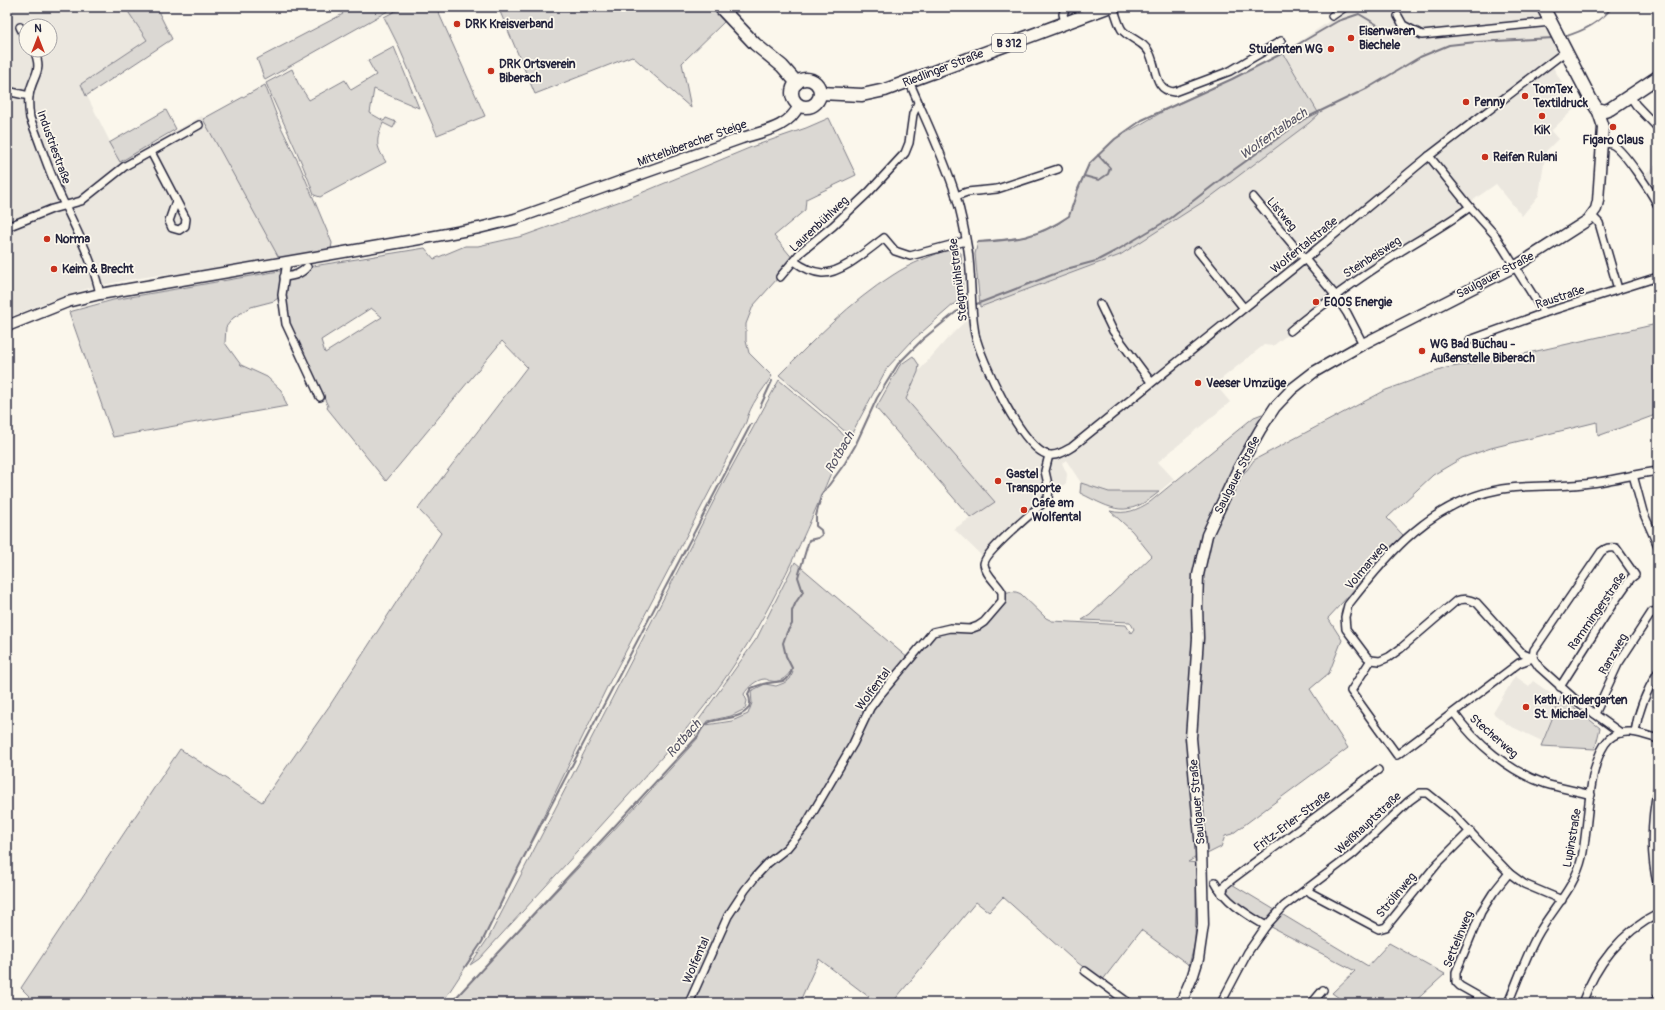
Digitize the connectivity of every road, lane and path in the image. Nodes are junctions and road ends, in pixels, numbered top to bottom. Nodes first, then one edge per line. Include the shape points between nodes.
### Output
1 (720, 7) edge
2 (1066, 7) edge
3 (1108, 7) edge
4 (1113, 7) edge
5 (1345, 7) edge
6 (1543, 7) edge
7 (1332, 16) dead end
8 (1398, 16) dead end
9 (1551, 22) junction
10 (1065, 23) junction
11 (1280, 41) dead end
12 (1561, 42) junction
13 (37, 58) edge
14 (1658, 77) edge
15 (909, 81) junction
16 (797, 83) junction
17 (7, 91) edge
18 (820, 94) junction
19 (29, 96) junction
20 (1630, 96) junction
21 (918, 103) junction
22 (800, 105) junction
23 (1615, 106) junction
24 (1598, 109) junction
25 (199, 125) dead end
26 (1603, 127) junction
27 (1658, 128) edge
28 (1602, 144) junction
29 (151, 152) junction
30 (1429, 156) junction
31 (1058, 169) dead end
32 (956, 196) junction
33 (1253, 197) dead end
34 (176, 201) dead end
35 (66, 206) junction
36 (1658, 206) edge
37 (1470, 207) junction
38 (1592, 216) junction
39 (7, 227) edge
40 (966, 241) junction
41 (1198, 251) dead end
42 (1305, 259) junction
43 (287, 261) junction
44 (794, 261) junction
45 (1516, 266) junction
46 (307, 267) dead end
47 (284, 277) junction
48 (780, 277) dead end
49 (1658, 277) edge
50 (1618, 289) junction
51 (100, 294) junction
52 (1335, 295) junction
53 (1100, 304) dead end
54 (1243, 307) junction
55 (1544, 313) junction
56 (7, 326) edge
57 (1290, 331) dead end
58 (1470, 340) dead end
59 (1363, 344) junction
60 (1151, 382) junction
61 (320, 397) dead end
62 (1052, 455) junction
63 (1658, 471) edge
64 (1633, 475) junction
65 (1658, 546) edge
66 (1658, 611) edge
67 (1534, 658) junction
68 (1371, 660) junction
69 (1658, 672) edge
70 (1560, 687) junction
71 (1454, 713) junction
72 (1595, 714) junction
73 (1635, 732) junction
74 (1621, 733) junction
75 (1658, 738) edge
76 (1378, 770) dead end
77 (1658, 788) edge
78 (1591, 795) junction
79 (1470, 831) junction
80 (1509, 873) junction
81 (1215, 882) dead end
82 (1658, 887) edge
83 (1307, 889) junction
84 (1222, 894) junction
85 (1562, 900) junction
86 (1658, 914) edge
87 (1266, 926) junction
88 (1085, 971) dead end
89 (1323, 990) dead end
90 (1658, 998) edge
91 (689, 1003) edge
92 (1129, 1003) edge
93 (1181, 1003) edge
94 (1221, 1003) edge
95 (1312, 1003) edge
96 (1490, 1003) edge
97 (1508, 1003) edge
98 (1582, 1003) edge
99 (1652, 1003) edge

1 - 16 main road
2 - 10 street via 1063,14
3 - 10 main road, Riedlinger Straße / B 312
4 - 11 street via 1122,30 1149,52 1160,86 1166,91 1174,92 1226,73
5 - 7 street
6 - 9 main road
8 - 9 street via 1403,25 1422,35
9 - 12 main road
10 - 15 main road, Riedlinger Straße / B 312
12 - 24 main road
12 - 30 street, Wolfentalstraße
13 - 19 street, Industriestraße via 38,69
14 - 20 main road
15 - 18 main road, Riedlinger Straße / B 312 via 862,95
15 - 21 street, Steigmühlstraße
16 - 18 main road via 812,80 819,88
16 - 22 main road via 792,96
17 - 19 street
18 - 22 main road via 816,104 805,107
19 - 35 street, Industriestraße via 30,118
20 - 23 main road
20 - 27 street
21 - 32 street, Steigmühlstraße
21 - 44 street, Laurenbühlweg via 913,114 909,143 904,153 869,192
22 - 43 main road, Mittelbiberacher Steige via 787,122 780,126 515,219 478,228
23 - 24 main road via 1605,111
23 - 26 main road
24 - 26 main road
25 - 29 street
26 - 28 main road
28 - 36 street via 1612,144 1621,152
28 - 38 main road via 1598,201
29 - 34 street
29 - 35 street via 125,166 80,201
30 - 37 street
30 - 42 street, Wolfentalstraße
31 - 32 street via 997,189 967,192
32 - 40 street, Steigmühlstraße
33 - 42 street, Listweg
35 - 39 street
35 - 51 street, Industriestraße
37 - 45 street via 1496,235
37 - 52 street, Steinbeisweg
38 - 45 main road, Saulgauer Straße
38 - 50 street via 1599,223
40 - 44 street, Laurenbühlweg via 910,256 895,251 884,238 864,254 836,270 823,273 810,270
40 - 62 street, Steigmühlstraße via 976,335 988,370 1007,408 1030,441 1042,453
41 - 54 street
42 - 52 street, Listweg
42 - 54 street, Wolfentalstraße
43 - 47 street
43 - 51 main road, Mittelbiberacher Steige
44 - 48 street
45 - 55 street
45 - 59 main road, Saulgauer Straße
46 - 47 street via 294,276
47 - 61 street via 282,295 286,324
49 - 50 street, Raustraße
50 - 55 street, Raustraße
51 - 56 main road, Mittelbiberacher Steige via 66,302
52 - 57 street, Steinbeisweg
52 - 59 street, Listweg
53 - 60 street via 1113,331
54 - 60 street, Wolfentalstraße
55 - 58 street, Raustraße
59 - 93 main road, Saulgauer Straße via 1314,372 1292,389 1275,407 1238,469 1207,534 1197,589 1198,638 1191,738 1202,848 1203,925 1198,959
60 - 62 street, Wolfentalstraße via 1072,447
62 - 91 street, Wolfental via 1045,471 1048,498 984,559 988,574 1002,592 1002,601 978,626 933,632 879,696 870,708 854,744 805,826 787,848 756,876 728,916
63 - 64 street, Volmarweg
64 - 65 street via 1643,512
64 - 68 street, Volmarweg via 1585,484 1490,492 1454,506 1423,524 1389,554 1345,611 1346,629
66 - 72 street, Ranzweg via 1652,612 1618,664
67 - 68 street via 1523,654 1477,603 1466,599 1452,604 1389,657 1380,661
67 - 70 street via 1539,667
67 - 70 street, Rammingerstraße via 1534,650 1601,552 1606,548 1616,548 1635,575 1612,605
67 - 71 street via 1519,663
68 - 71 street via 1351,691 1397,755
69 - 73 street via 1644,701
70 - 72 street
71 - 78 street, Stecherweg via 1476,738 1509,765 1544,783
72 - 74 street
73 - 74 street
73 - 75 street
74 - 78 street, Lupinstraße via 1614,735 1604,746 1598,760
76 - 84 street, Fritz-Erler-Straße via 1231,880
77 - 82 street via 1653,840 1654,871
78 - 85 street, Lupinstraße via 1582,856 1574,882
79 - 80 street, Weißhauptstraße
79 - 83 street, Weißhauptstraße via 1428,793 1420,793 1400,807 1353,854
79 - 83 street, Strölinweg via 1437,864 1388,925 1382,928 1375,927
80 - 85 street, Weißhauptstraße via 1528,886
80 - 96 street, Settelinweg via 1481,912 1456,972 1456,982 1460,986
81 - 84 street
83 - 87 street, Weißhauptstraße via 1284,906
84 - 87 street
85 - 97 street, Lupinstraße via 1530,950
86 - 98 street via 1634,928 1609,952 1597,970
87 - 94 street, Weißhauptstraße via 1248,952
88 - 92 street
89 - 95 street
90 - 99 street

